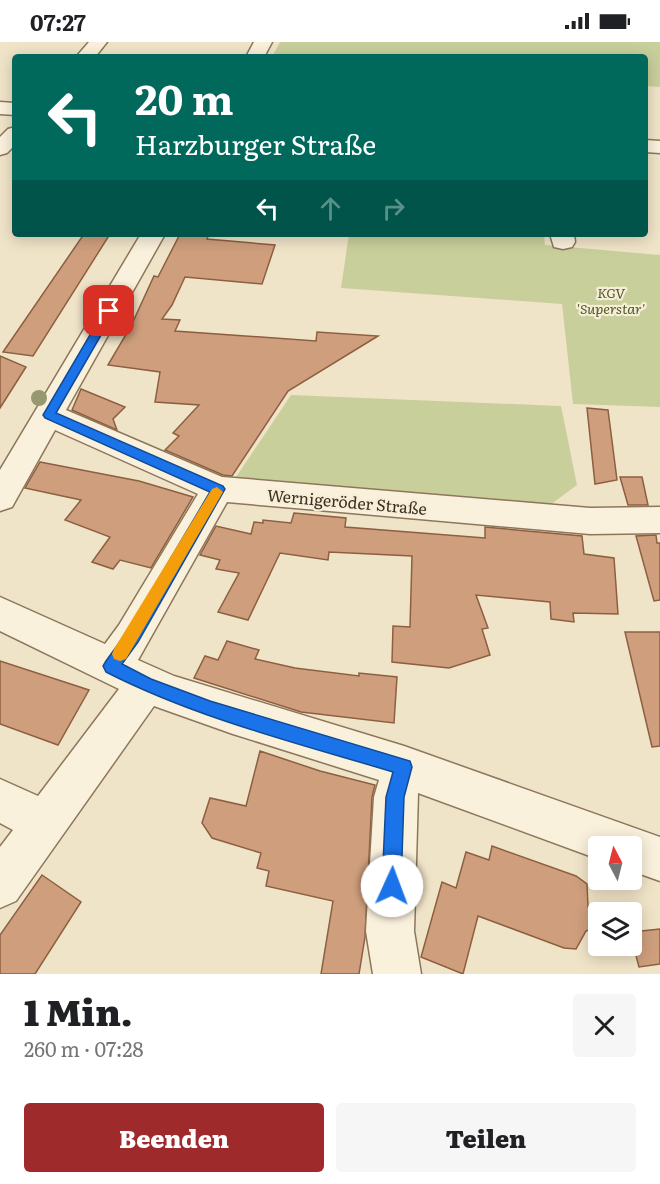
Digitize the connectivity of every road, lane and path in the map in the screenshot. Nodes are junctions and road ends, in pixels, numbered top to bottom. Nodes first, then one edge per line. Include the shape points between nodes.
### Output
1 (98, 42) edge
2 (88, 54) edge
3 (12, 136) edge
4 (0, 149) edge
5 (151, 237) edge
6 (49, 415) junction
7 (218, 489) junction
8 (0, 498) edge
9 (660, 520) edge
10 (0, 612) edge
11 (129, 675) junction
12 (404, 767) junction
13 (0, 800) edge
14 (45, 823) junction
15 (595, 836) edge
16 (642, 853) edge
17 (660, 859) edge
18 (0, 885) edge
19 (397, 974) edge

1 - 2 street
3 - 4 street
5 - 6 street
6 - 7 street, Wernigeröder Straße
6 - 8 street
7 - 9 street, Wernigeröder Straße via 590,521
7 - 11 street via 132,637
10 - 11 street
11 - 12 street via 210,708
11 - 14 street
12 - 15 street
12 - 19 street via 395,797 390,931
13 - 14 street
14 - 18 street
16 - 17 street

